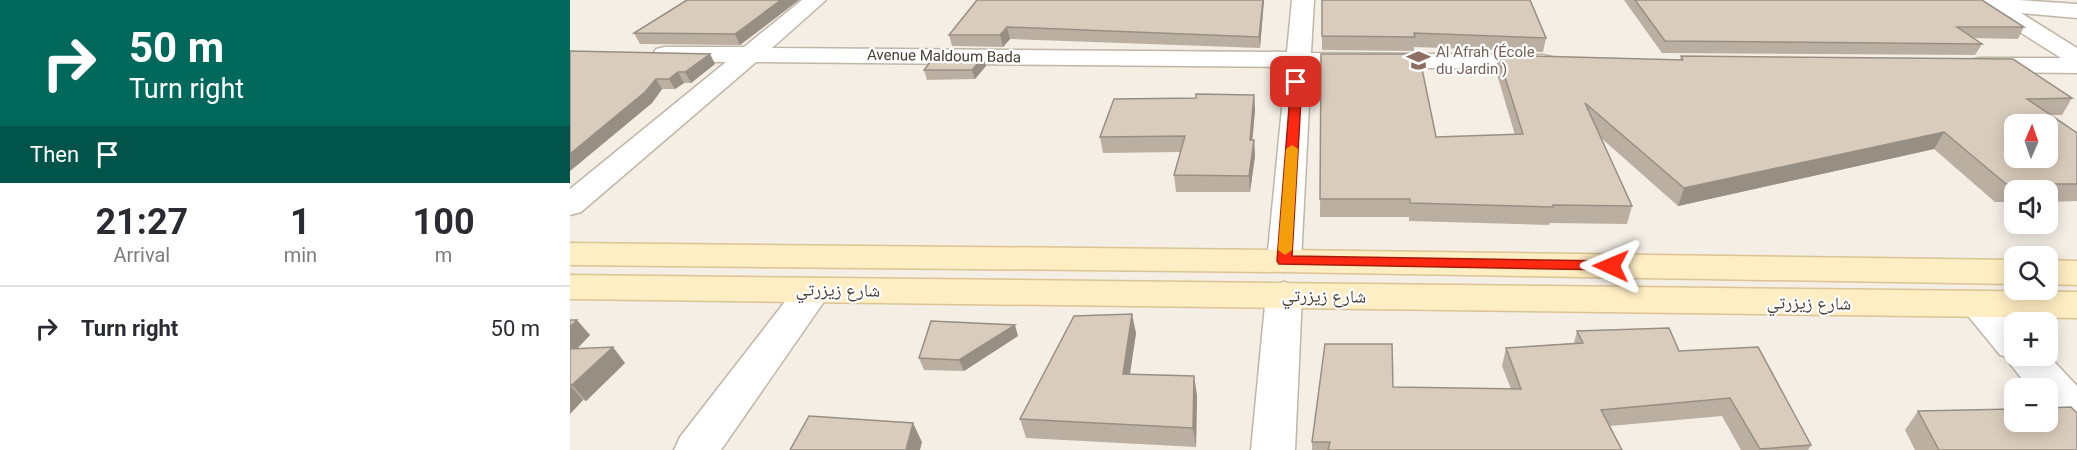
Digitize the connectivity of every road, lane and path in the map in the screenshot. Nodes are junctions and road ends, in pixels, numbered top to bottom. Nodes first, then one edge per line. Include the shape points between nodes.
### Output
1 (815, 0) edge
2 (1303, 0) edge
3 (1989, 2) edge
4 (2077, 11) edge
5 (641, 54) edge
6 (749, 54) junction
7 (2077, 57) edge
8 (1308, 60) junction
9 (1562, 62) edge
10 (1957, 65) edge
11 (2077, 66) edge
12 (570, 205) edge
13 (570, 254) edge
14 (2004, 272) edge
15 (2058, 272) edge
16 (2077, 273) edge
17 (1284, 278) junction
18 (570, 287) edge
19 (814, 290) junction
20 (1979, 306) junction
21 (2077, 306) edge
22 (2004, 334) edge
23 (2033, 366) edge
24 (2077, 414) edge
25 (696, 450) edge
26 (1274, 450) edge

1 - 6 street
2 - 8 street
3 - 4 street
3 - 7 street
5 - 6 street, Avenue Maldoum Bada
6 - 8 street, Avenue Maldoum Bada
6 - 12 street
8 - 9 street, Avenue Maldoum Bada
8 - 17 street
10 - 11 street
13 - 17 street, شارع زيزرتي
14 - 17 street, شارع زيزرتي
15 - 16 street
17 - 19 street, شارع زيزرتي
17 - 20 street, شارع زيزرتي
17 - 26 street
18 - 19 street, شارع زيزرتي
19 - 25 street
20 - 21 street, شارع زيزرتي
20 - 22 street
23 - 24 street

